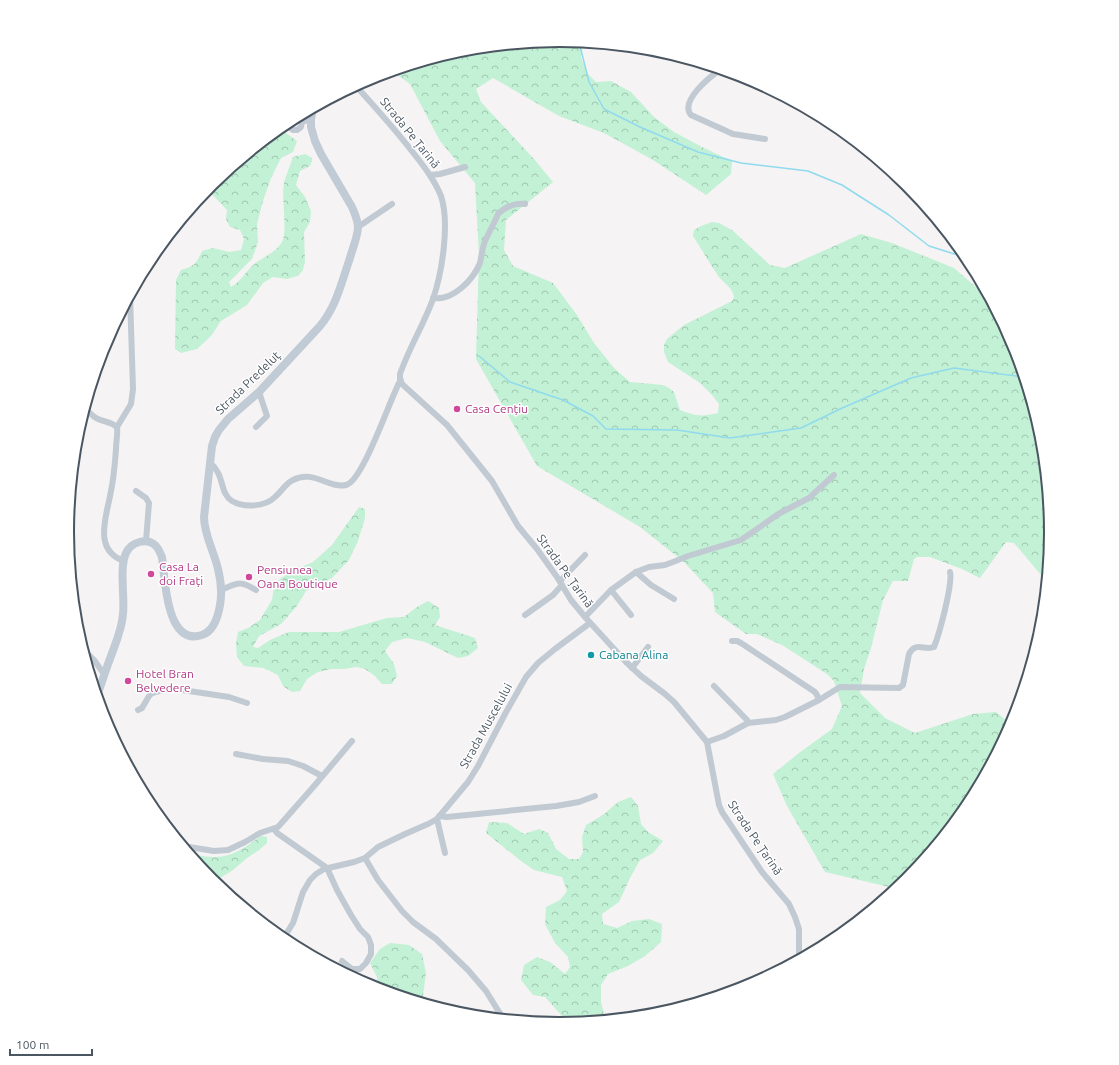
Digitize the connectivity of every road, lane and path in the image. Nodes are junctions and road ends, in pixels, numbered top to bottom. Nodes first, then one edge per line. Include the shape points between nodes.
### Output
1 (716, 73) edge
2 (360, 90) edge
3 (312, 115) edge
4 (311, 119) junction
5 (291, 129) edge
6 (765, 139) dead end
7 (465, 167) dead end
8 (431, 175) junction
9 (392, 204) dead end
10 (525, 204) dead end
11 (358, 227) junction
12 (433, 298) junction
13 (130, 306) edge
14 (400, 381) junction
15 (259, 392) junction
16 (90, 413) edge
17 (256, 426) dead end
18 (117, 427) junction
19 (210, 463) junction
20 (834, 475) dead end
21 (136, 491) dead end
22 (146, 541) junction
23 (585, 555) dead end
24 (124, 561) junction
25 (636, 572) junction
26 (950, 572) dead end
27 (561, 583) junction
28 (221, 590) junction
29 (256, 590) dead end
30 (611, 590) junction
31 (674, 599) dead end
32 (526, 615) dead end
33 (631, 615) dead end
34 (585, 617) junction
35 (590, 623) junction
36 (732, 641) dead end
37 (648, 647) dead end
38 (91, 657) edge
39 (632, 668) junction
40 (104, 674) junction
41 (714, 686) dead end
42 (100, 688) edge
43 (819, 700) junction
44 (247, 703) dead end
45 (138, 710) dead end
46 (748, 723) junction
47 (352, 741) dead end
48 (707, 742) junction
49 (236, 754) dead end
50 (322, 776) junction
51 (595, 796) dead end
52 (438, 818) junction
53 (274, 829) junction
54 (189, 847) edge
55 (445, 853) dead end
56 (365, 858) junction
57 (327, 868) junction
58 (287, 934) edge
59 (800, 954) edge
60 (342, 962) dead end
61 (501, 1014) edge

1 - 6 street via 705,81 689,102 689,113 733,134
2 - 8 street, Strada Pe Țarină
3 - 4 main road, Strada Predeluț
4 - 5 street via 302,122 297,130
4 - 11 main road, Strada Predeluț via 315,141 355,213
7 - 8 street
8 - 12 street, Strada Pe Țarină via 442,202 444,221 440,273
9 - 11 street
10 - 12 street via 501,210 486,239 477,269 472,276 456,292 441,299
11 - 15 main road, Strada Predeluț via 346,271 329,315
12 - 14 street, Strada Pe Țarină via 401,370
13 - 18 street via 134,389 131,404
14 - 19 street, Strada Pe Țarină via 362,466 354,480 346,485 300,477 284,486 275,498 266,503 241,504 231,500 225,493 217,469
14 - 27 street, Strada Pe Țarină via 447,425 492,481 518,526
15 - 17 street via 267,416
15 - 19 main road, Strada Predeluț via 218,430 212,446
16 - 18 street via 95,418
18 - 24 street via 115,466 104,518 104,531 108,550 114,557
19 - 28 main road, Strada Predeluț via 204,525 219,570
20 - 25 street via 809,498 780,513 741,540
21 - 22 street via 149,503
22 - 24 main road via 130,547
22 - 28 main road, Strada Predeluț via 159,550 172,618 187,635 204,635 213,627 218,614
23 - 27 street
24 - 40 main road via 123,614
25 - 30 street
25 - 31 street
26 - 43 street via 948,596 934,647 919,647 912,650 903,686 840,687
27 - 32 street via 553,595
27 - 34 street, Strada Pe Țarină
28 - 29 street via 245,583
30 - 33 street
30 - 34 street
34 - 35 street, Strada Pe Țarină
35 - 39 street, Strada Pe Țarină
35 - 52 street, Strada Muscelului via 538,663 526,677 478,766
36 - 43 street via 741,643 808,687
37 - 39 street
38 - 40 street
39 - 48 street, Strada Pe Țarină via 674,702
40 - 42 main road
41 - 46 street
43 - 46 street via 776,720
44 - 45 street via 229,697 169,688 152,692
46 - 48 street
47 - 50 street
48 - 59 street, Strada Pe Țarină via 722,812 762,872 789,904 799,929
49 - 50 street via 288,761
50 - 53 street
51 - 52 street via 556,806
52 - 55 street
52 - 56 street, Strada Muscelului via 378,847
53 - 54 street via 260,832 228,850 214,851
53 - 57 street
56 - 57 street, Strada Muscelului
56 - 61 street via 402,911 468,970 486,991
57 - 58 street, Strada Muscelului via 316,874 306,886
57 - 60 street via 351,915 371,945 371,954 360,969 352,969

